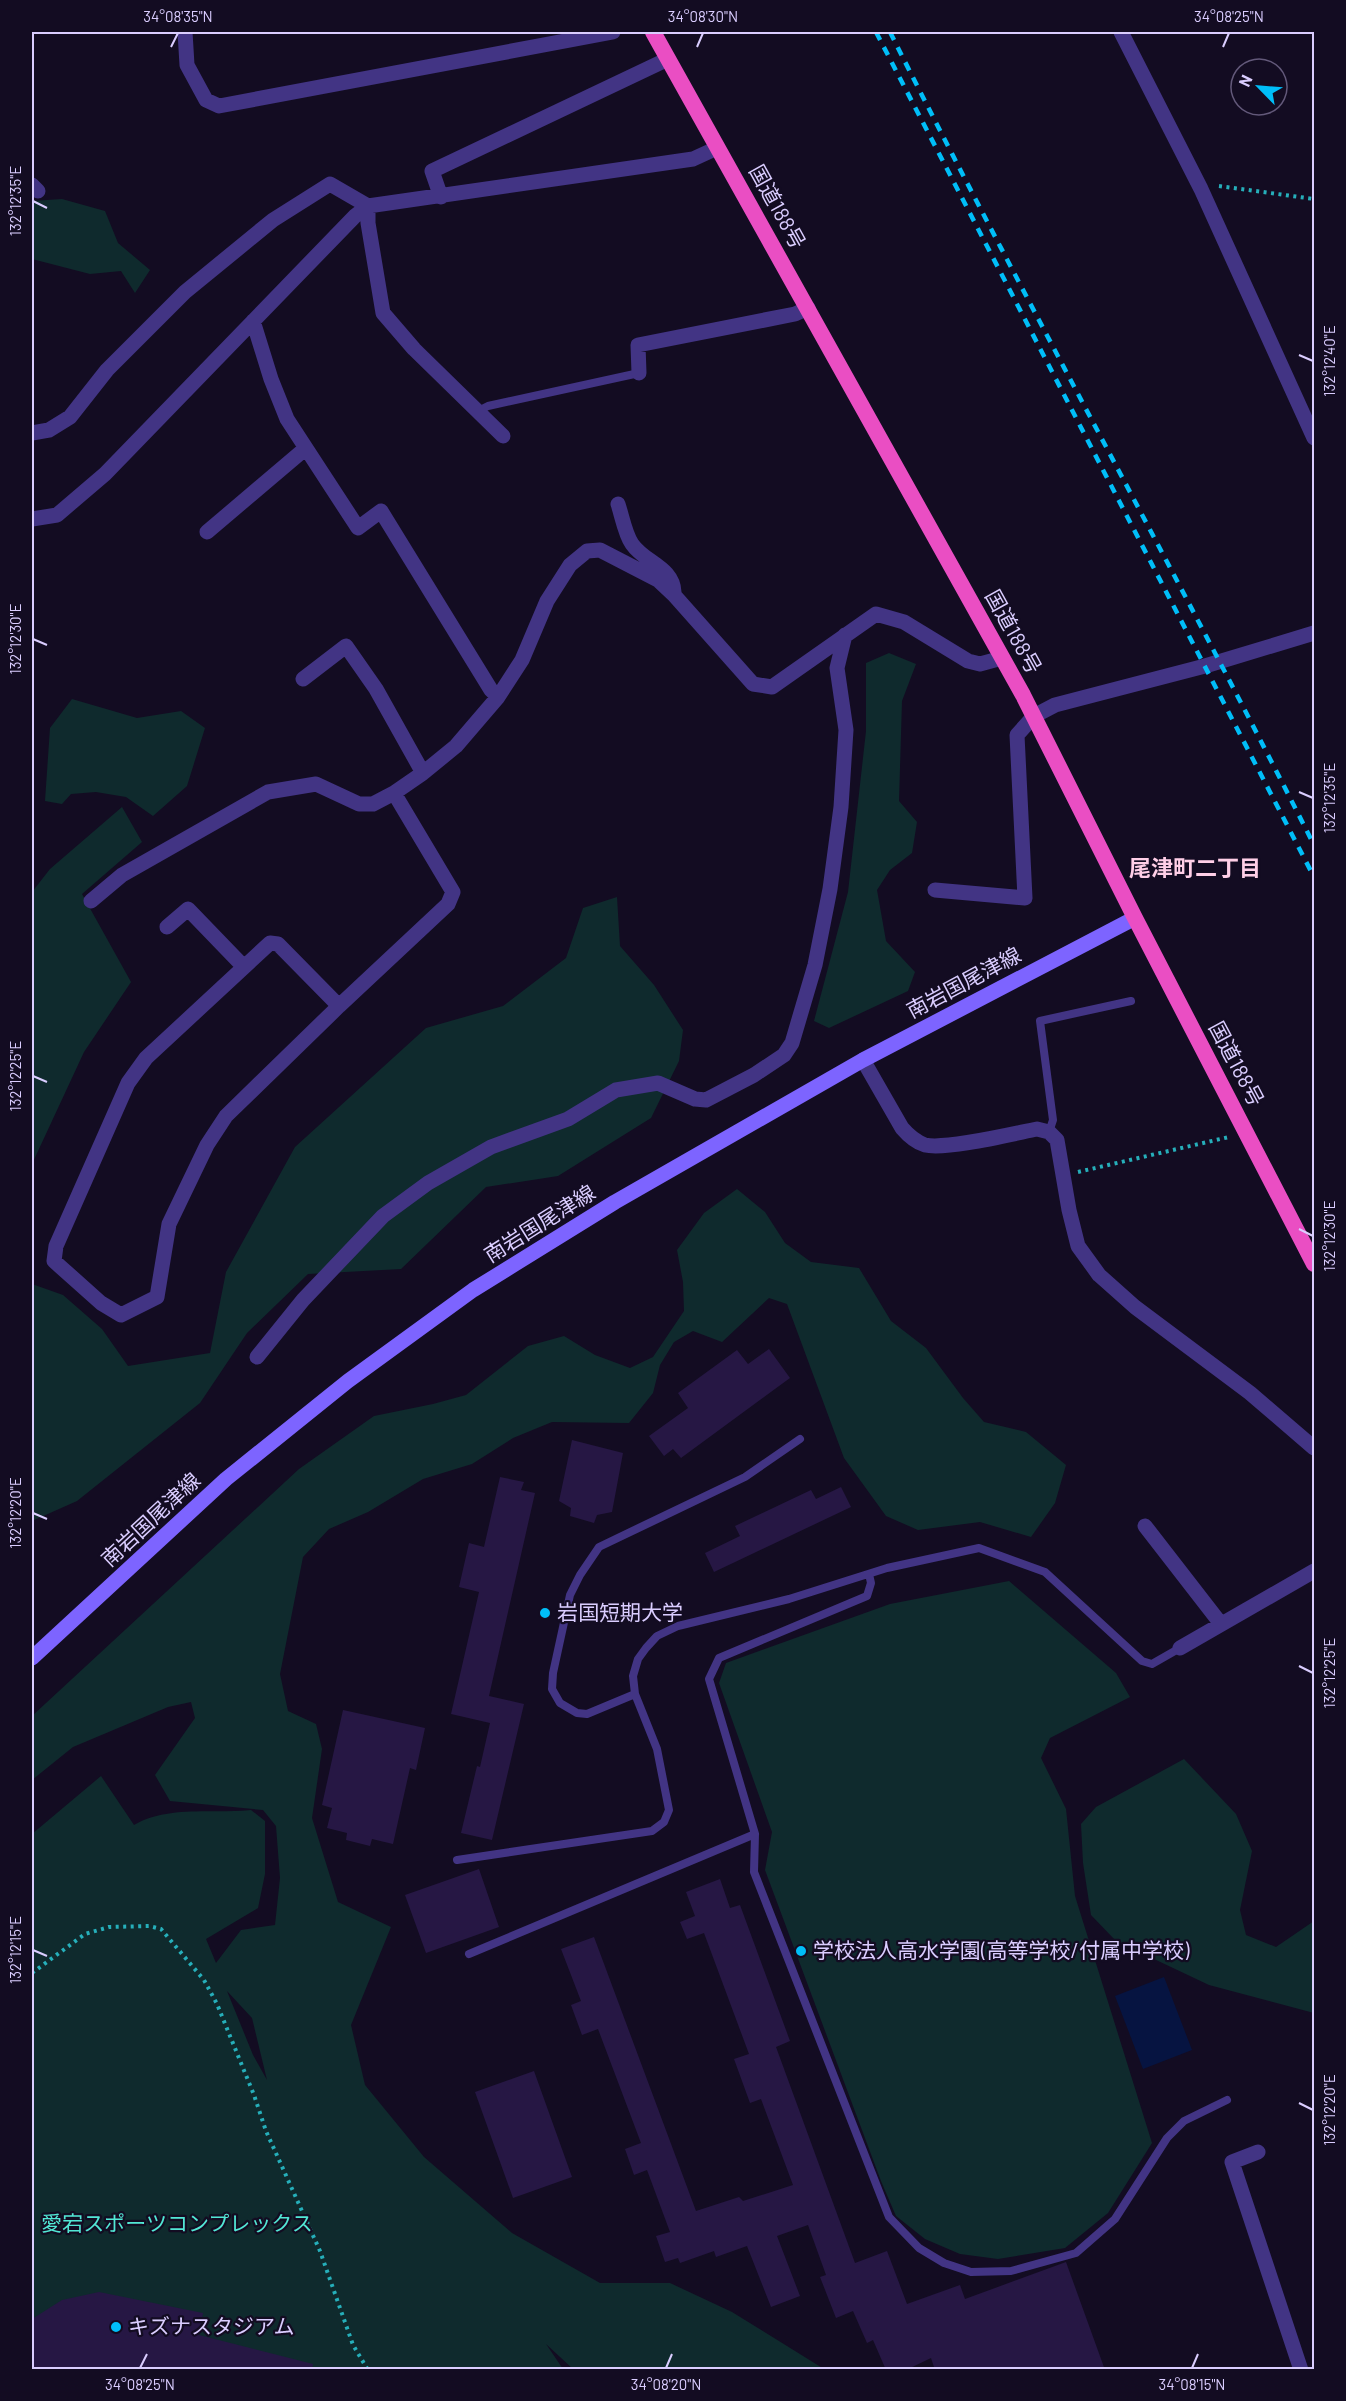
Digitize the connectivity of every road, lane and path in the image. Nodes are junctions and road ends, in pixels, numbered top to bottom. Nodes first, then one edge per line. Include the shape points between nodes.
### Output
1 (185, 32) edge
2 (613, 32) edge
3 (653, 32) edge
4 (1121, 32) edge
5 (668, 58) junction
6 (717, 148) junction
7 (1201, 189) junction
8 (441, 197) junction
9 (1314, 199) edge
10 (368, 206) junction
11 (808, 308) junction
12 (254, 321) junction
13 (639, 373) joint
14 (478, 411) junction
15 (32, 433) edge
16 (503, 436) dead end
17 (1314, 438) edge
18 (306, 448) junction
19 (618, 504) dead end
20 (32, 519) edge
21 (207, 532) dead end
22 (674, 595) junction
23 (1314, 633) edge
24 (845, 635) junction
25 (1002, 658) junction
26 (303, 679) dead end
27 (498, 697) junction
28 (1034, 716) junction
29 (423, 773) junction
30 (394, 793) junction
31 (935, 890) dead end
32 (91, 902) dead end
33 (1135, 918) junction
34 (167, 927) dead end
35 (243, 966) junction
36 (1131, 1001) dead end
37 (339, 1006) junction
38 (863, 1060) junction
39 (1049, 1132) junction
40 (1247, 1133) junction
41 (1063, 1175) junction
42 (1314, 1264) edge
43 (257, 1357) dead end
44 (800, 1440) dead end
45 (1314, 1448) edge
46 (1144, 1526) dead end
47 (1314, 1571) edge
48 (869, 1574) junction
49 (1221, 1624) junction
50 (1180, 1647) joint
51 (32, 1658) edge
52 (635, 1694) junction
53 (755, 1834) junction
54 (457, 1860) dead end
55 (469, 1954) dead end
56 (32, 1972) edge
57 (1227, 2100) dead end
58 (1258, 2152) dead end
59 (368, 2370) edge
60 (1301, 2370) edge

1 - 2 street via 187,66 206,100 219,106
3 - 5 highway, 国道188号
4 - 7 street
5 - 6 highway, 国道188号
5 - 8 street via 432,171
6 - 8 street via 693,159
6 - 11 highway, 国道188号
7 - 9 path via 1216,186
7 - 17 street
8 - 10 street
10 - 12 street
10 - 14 street via 383,313
10 - 15 street via 330,184 273,219 185,292 106,370 70,417 49,430
11 - 13 street via 795,314 638,345
11 - 25 highway, 国道188号
12 - 18 street via 286,419
12 - 20 street via 105,474 57,515
13 - 14 lane
14 - 16 street
18 - 21 street
18 - 27 street via 358,528 381,511
19 - 22 street via 631,543 674,581
22 - 24 street via 753,684 772,687
22 - 27 street via 658,580 600,550 586,551 570,565 547,601 522,660
23 - 28 street via 1055,705
24 - 25 street via 876,614 904,622 968,661 980,664
24 - 43 street via 837,668 846,730 830,889 815,965 792,1043 784,1055 706,1100 658,1083 616,1090 568,1119 491,1147 383,1216 303,1300
25 - 28 highway, 国道188号
26 - 29 street via 346,646 376,689
27 - 29 street via 456,746
28 - 31 street via 1017,735 1025,898
28 - 33 highway, 国道188号
29 - 30 street
30 - 32 street via 373,804 359,804 316,784 268,792 122,875
30 - 37 street via 453,892 448,904
33 - 38 main road, 南岩国尾津線
33 - 40 highway, 国道188号
34 - 35 street via 188,909
35 - 37 street via 270,943 278,944
35 - 37 street via 146,1058 128,1083 56,1246 54,1261 101,1303 121,1314 157,1297 169,1224 207,1145 226,1116
36 - 39 lane via 1040,1021 1053,1120
38 - 39 street via 902,1128 924,1145 944,1146 1037,1129
38 - 51 main road, 南岩国尾津線 via 615,1202 463,1297 348,1381 226,1479
39 - 41 street via 1057,1140
40 - 41 path
40 - 42 highway, 国道188号
41 - 45 street via 1078,1246 1099,1275
44 - 52 lane via 745,1477 599,1547 580,1575 570,1595 552,1689 560,1703 587,1714
46 - 49 street
47 - 49 street
48 - 50 lane via 979,1548 1045,1572 1142,1661 1152,1664
48 - 52 lane via 789,1599 678,1626 657,1636 638,1659 633,1676
48 - 53 lane via 867,1596 719,1658 709,1679
49 - 50 street
52 - 54 lane via 657,1749 669,1810 664,1822 652,1830
53 - 55 lane
53 - 57 lane via 754,1872 890,2217 919,2248 944,2263 971,2272 1011,2271 1076,2253 1115,2219 1178,2126
56 - 59 path via 85,1934 109,1927 161,1929 204,1980 217,2004 266,2130 320,2251 353,2345
58 - 60 street via 1232,2162

